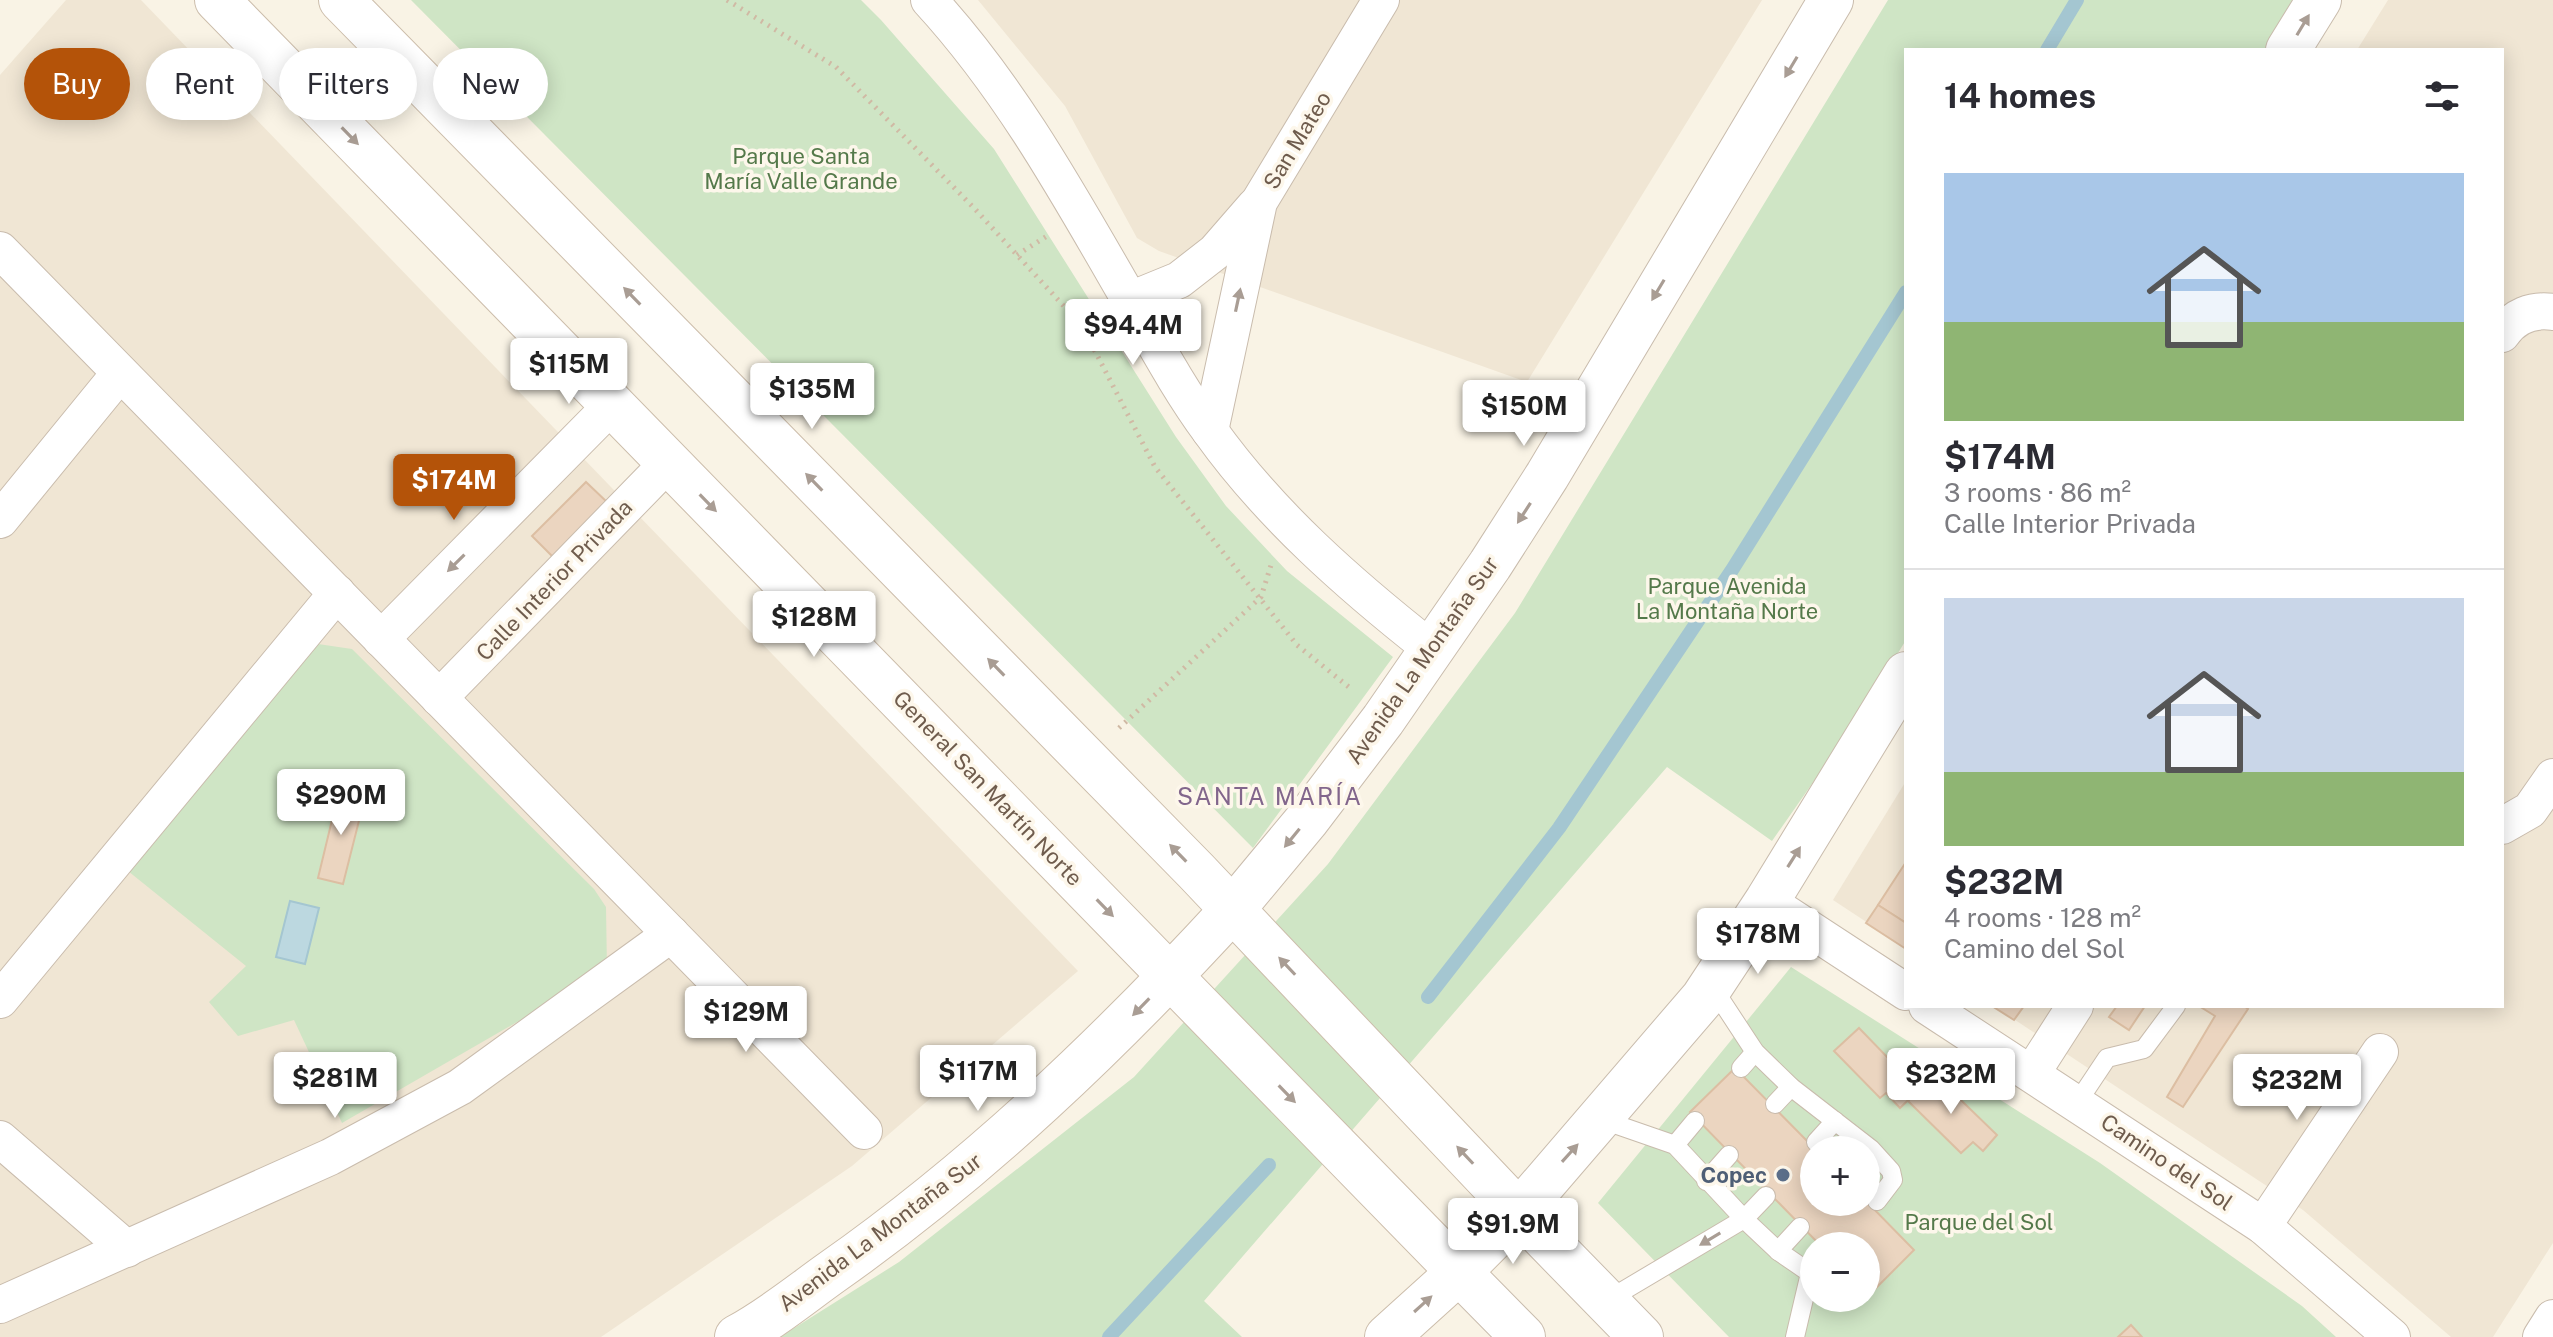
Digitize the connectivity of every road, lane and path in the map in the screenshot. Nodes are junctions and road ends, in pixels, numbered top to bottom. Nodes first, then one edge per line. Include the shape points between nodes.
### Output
1 (217, 0) edge
2 (341, 0) edge
3 (727, 0) edge
4 (929, 0) edge
5 (1381, 0) edge
6 (1831, 0) edge
7 (2319, 0) edge
8 (2289, 48) edge
9 (1259, 202) junction
10 (0, 250) edge
11 (1130, 300) junction
12 (2553, 312) edge
13 (2504, 331) edge
14 (120, 373) junction
15 (612, 405) junction
16 (1210, 431) junction
17 (668, 463) junction
18 (0, 520) edge
19 (1291, 526) junction
20 (337, 593) junction
21 (1261, 597) junction
22 (381, 639) junction
23 (1430, 648) junction
24 (1904, 677) edge
25 (439, 698) junction
26 (1383, 720) junction
27 (1084, 757) junction
28 (2553, 777) edge
29 (2504, 825) edge
30 (1767, 901) junction
31 (1233, 909) junction
32 (671, 934) junction
33 (1172, 975) junction
34 (1711, 985) junction
35 (1904, 991) edge
36 (0, 1000) edge
37 (1930, 1008) edge
38 (2074, 1008) edge
39 (2175, 1008) edge
40 (1755, 1052) junction
41 (2380, 1052) dead end
42 (1741, 1068) dead end
43 (2032, 1073) junction
44 (1791, 1087) junction
45 (2077, 1103) junction
46 (1775, 1104) dead end
47 (1600, 1119) junction
48 (1695, 1121) dead end
49 (1835, 1121) junction
50 (864, 1131) dead end
51 (1821, 1136) edge
52 (1851, 1136) edge
53 (0, 1139) edge
54 (1675, 1145) junction
55 (1729, 1155) dead end
56 (1880, 1162) edge
57 (1706, 1181) junction
58 (1766, 1196) dead end
59 (1880, 1197) edge
60 (1519, 1212) junction
61 (1744, 1219) junction
62 (2263, 1226) junction
63 (1800, 1227) dead end
64 (127, 1249) junction
65 (1778, 1251) junction
66 (1800, 1264) edge
67 (1459, 1272) junction
68 (1606, 1301) junction
69 (0, 1305) edge
70 (1801, 1312) edge
71 (2553, 1318) edge
72 (737, 1337) edge
73 (1387, 1337) edge
74 (1523, 1337) edge
75 (1641, 1337) edge
76 (1795, 1337) edge
77 (2392, 1337) edge
78 (2541, 1337) edge

1 -> 15 main road, General San Martín Norte
27 -> 2 main road
3 - 21 path via 836,67 1082,326 1155,467
4 - 11 street via 1034,136
5 - 9 street, San Mateo
6 -> 23 main road, Avenida La Montaña Sur via 1547,476
8 -> 7 main road
9 - 11 street via 1215,252 1179,280
16 -> 9 street, San Mateo
10 - 14 street
11 - 16 street
12 - 13 street via 2538,310 2510,321
14 - 18 street
14 - 20 street
15 - 17 main road, General San Martín Norte
15 -> 22 street
16 - 19 street
17 - 25 street, Calle Interior Privada
17 -> 33 main road, General San Martín Norte
19 - 21 path via 1277,547
19 - 23 street
20 - 22 street
20 - 36 street
21 - 26 path via 1297,645
21 - 27 path
22 - 25 street
23 - 26 main road, Avenida La Montaña Sur
30 -> 24 main road
25 - 32 street
26 -> 31 main road, Avenida La Montaña Sur
31 -> 27 main road
28 - 29 street via 2530,810
30 - 34 main road
30 - 35 street
31 - 33 main road, Avenida La Montaña Sur
60 -> 31 main road
32 - 50 street
32 - 64 street via 460,1087 330,1157
33 -> 67 main road, General San Martín Norte
33 -> 72 main road, Avenida La Montaña Sur via 980,1157 875,1242
34 - 40 lane
34 - 47 main road
37 - 43 street, Camino del Sol
38 - 43 street
39 - 45 lane via 2144,1049 2107,1058
40 - 42 lane
40 - 44 lane
41 - 62 street
43 - 45 street, Camino del Sol
44 - 46 lane
44 - 49 lane
45 - 62 street, Camino del Sol
47 - 54 lane
60 -> 47 main road
48 - 54 lane
49 - 51 lane
49 - 52 lane
53 - 64 street
54 - 57 lane
55 - 57 lane
56 - 59 lane via 1893,1180
57 - 61 lane
58 - 61 lane
60 - 67 main road
60 - 68 main road
61 - 65 lane
61 -> 68 lane
62 - 77 street, Camino del Sol
63 - 65 lane
64 - 69 street
65 - 66 lane
73 -> 67 main road
67 - 74 main road, General San Martín Norte
68 - 75 main road
70 - 76 lane
71 - 78 street

